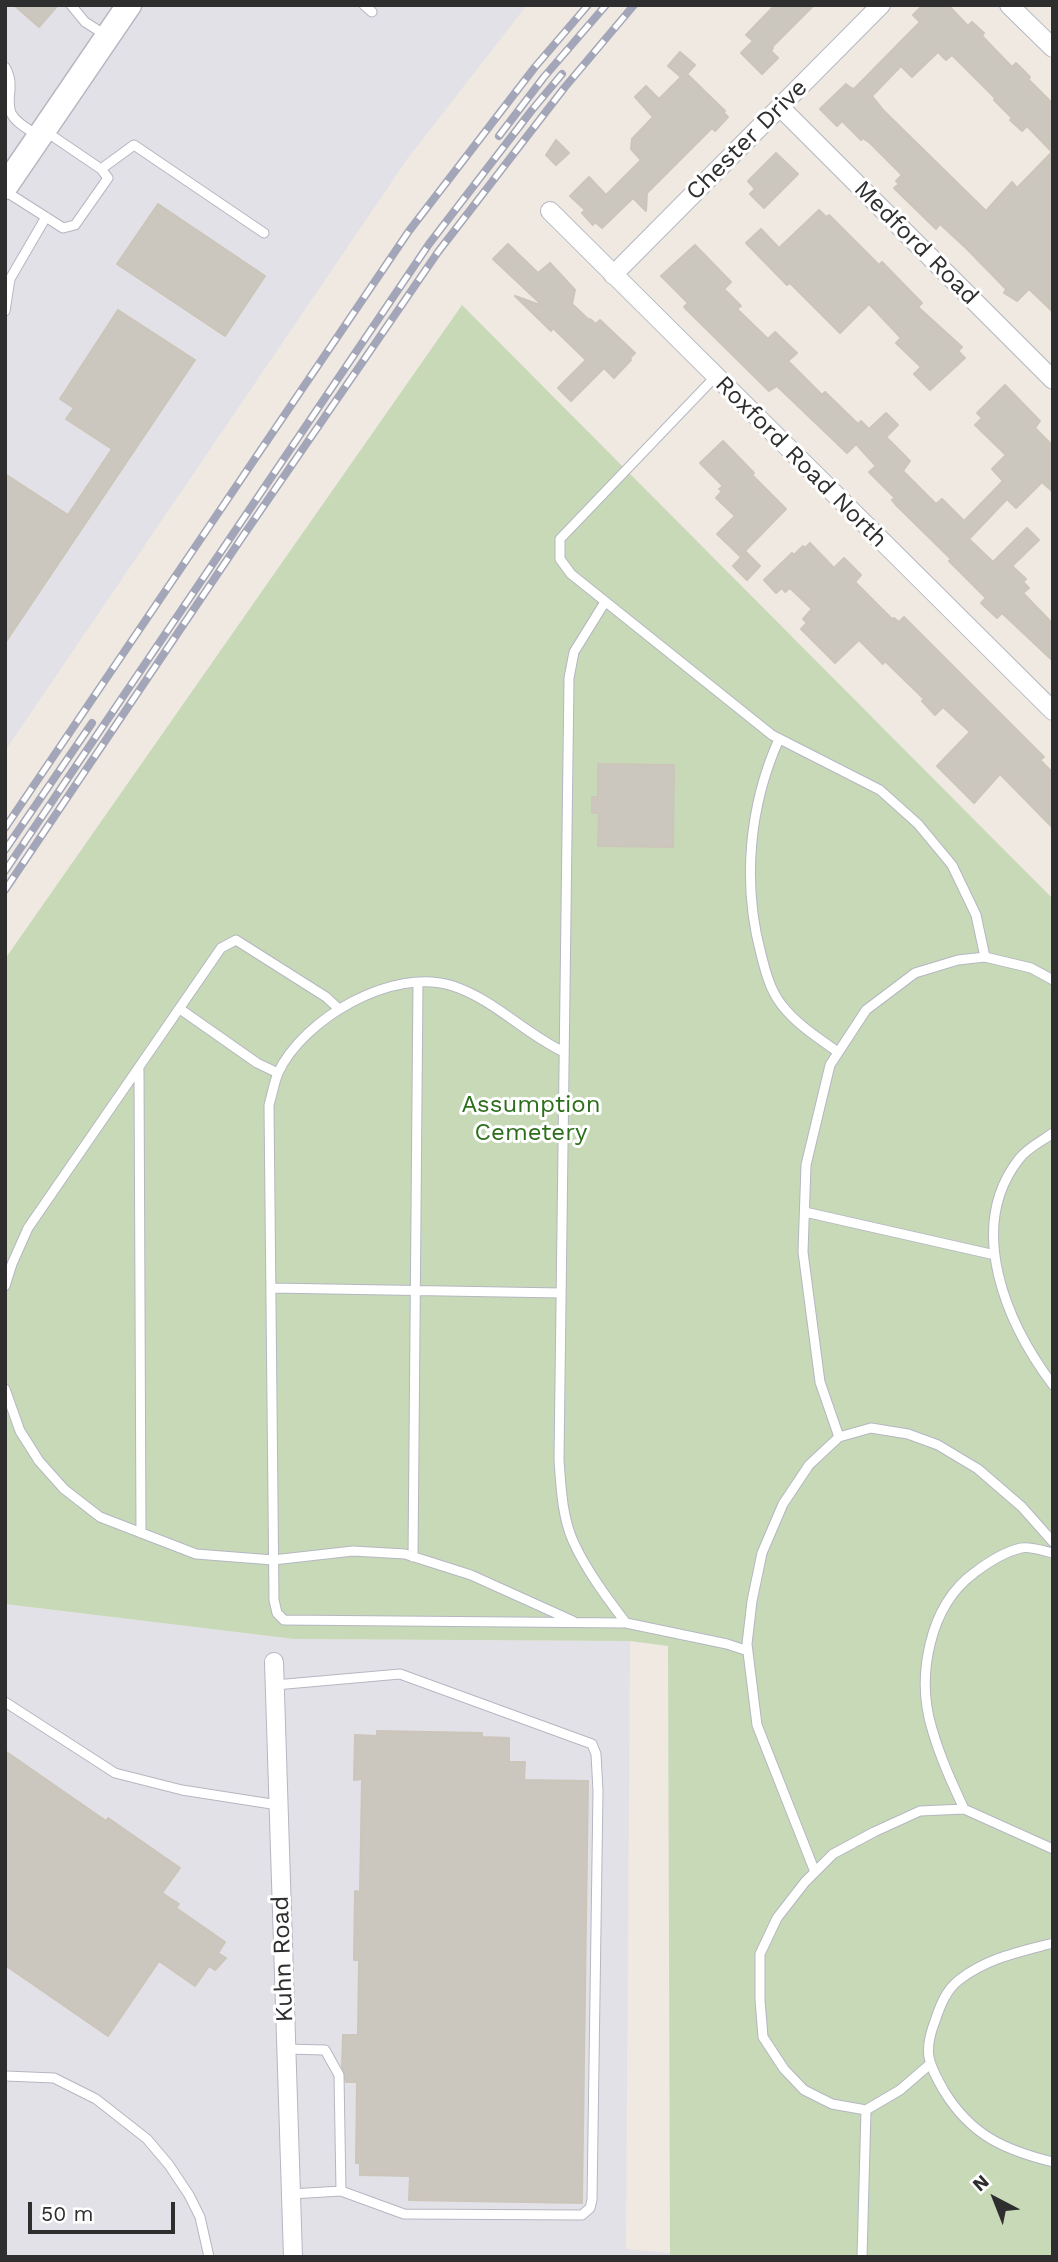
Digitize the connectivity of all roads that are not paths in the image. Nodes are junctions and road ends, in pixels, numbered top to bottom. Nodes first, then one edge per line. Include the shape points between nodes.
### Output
1 (71, 5) edge
2 (129, 5) edge
3 (364, 5) edge
4 (881, 5) edge
5 (1009, 5) edge
6 (372, 12) dead end
7 (108, 37) junction
8 (1053, 48) edge
9 (5, 67) edge
10 (780, 107) junction
11 (42, 133) junction
12 (101, 169) junction
13 (5, 189) edge
14 (550, 211) dead end
15 (46, 217) junction
16 (264, 233) dead end
17 (613, 275) junction
18 (5, 311) edge
19 (715, 377) junction
20 (1053, 380) edge
21 (605, 602) junction
22 (1053, 711) edge
23 (779, 739) junction
24 (985, 957) junction
25 (1053, 980) edge
26 (418, 983) junction
27 (180, 1009) junction
28 (339, 1009) junction
29 (564, 1052) junction
30 (838, 1052) junction
31 (139, 1068) junction
32 (278, 1073) junction
33 (1053, 1133) edge
34 (805, 1212) junction
35 (995, 1255) junction
36 (5, 1286) edge
37 (271, 1288) junction
38 (415, 1291) junction
39 (561, 1293) junction
40 (1053, 1385) edge
41 (5, 1389) edge
42 (839, 1437) junction
43 (141, 1533) junction
44 (1053, 1542) edge
45 (1053, 1552) edge
46 (413, 1557) junction
47 (273, 1560) junction
48 (578, 1623) junction
49 (626, 1623) junction
50 (748, 1651) junction
51 (274, 1662) dead end
52 (275, 1685) junction
53 (5, 1702) edge
54 (278, 1805) junction
55 (964, 1809) junction
56 (1053, 1849) edge
57 (815, 1872) junction
58 (1053, 1943) edge
59 (286, 2049) junction
60 (929, 2066) junction
61 (6, 2076) edge
62 (866, 2110) junction
63 (1053, 2162) edge
64 (341, 2191) junction
65 (291, 2194) junction
66 (209, 2257) edge
67 (293, 2257) edge
68 (862, 2257) edge

1 - 7 lane via 85,22
2 - 7 street
3 - 6 lane
4 - 10 street, Chester Drive
5 - 8 street
7 - 11 street
9 - 11 lane via 12,88 11,114
10 - 17 street, Chester Drive
10 - 20 street, Medford Road
11 - 12 lane
11 - 13 street
12 - 15 lane via 108,178 75,225 63,228
12 - 16 lane via 134,145
13 - 15 lane
14 - 17 street, Roxford Road North
15 - 18 lane via 10,279
17 - 19 street, Roxford Road North
19 - 21 lane via 560,539 560,559
19 - 22 street, Roxford Road North
21 - 23 lane
21 - 29 lane via 574,652 569,678
23 - 24 lane via 880,790 918,824 952,865 976,915
23 - 30 lane via 765,769 756,817 749,878 753,925 779,1002 800,1025
24 - 25 lane via 1031,968
24 - 30 lane via 915,973 866,1010
26 - 28 lane via 386,986
26 - 29 lane via 450,985 478,997
26 - 38 lane
27 - 28 lane via 221,948 236,940
27 - 31 lane
27 - 32 lane
28 - 32 lane via 305,1035
29 - 39 lane
30 - 34 lane via 830,1065 806,1165
31 - 36 lane via 28,1228
31 - 43 lane
32 - 37 lane via 269,1105
33 - 35 lane via 1020,1156 1003,1183 992,1230
34 - 35 lane
34 - 42 lane via 803,1252 812,1332 820,1382
35 - 40 lane via 1011,1315
37 - 38 lane
37 - 47 lane
38 - 39 lane
38 - 46 lane
39 - 49 lane via 559,1460 563,1508 572,1540
41 - 43 lane via 20,1431 64,1489 100,1517
42 - 44 lane via 871,1427 938,1445 978,1469
42 - 50 lane via 809,1465 762,1553
43 - 47 lane via 196,1554
45 - 55 lane via 1023,1547 989,1562 966,1579 946,1603 933,1630 927,1657 931,1727
46 - 47 lane via 353,1551
46 - 48 lane via 471,1575
47 - 48 lane via 274,1600 284,1620
48 - 49 lane
49 - 50 lane
50 - 57 lane via 757,1725
51 - 52 street, Kuhn Road
52 - 54 street, Kuhn Road
52 - 64 lane via 400,1674 592,1744 596,1754 590,2208 582,2215 404,2214
53 - 54 lane via 115,1773 182,1790
54 - 59 street, Kuhn Road
55 - 56 lane
55 - 57 lane via 920,1811 833,1854
57 - 62 lane via 777,1918 760,1954 763,2037 804,2090 832,2104
58 - 60 lane via 987,1961 957,1982 942,2001 928,2040
59 - 64 lane via 325,2050 339,2075
59 - 65 street, Kuhn Road
60 - 62 lane
60 - 63 lane via 970,2125 1000,2144
61 - 66 lane via 54,2078 96,2099 147,2139 189,2195 200,2217
62 - 68 lane
64 - 65 lane
65 - 67 street, Kuhn Road

